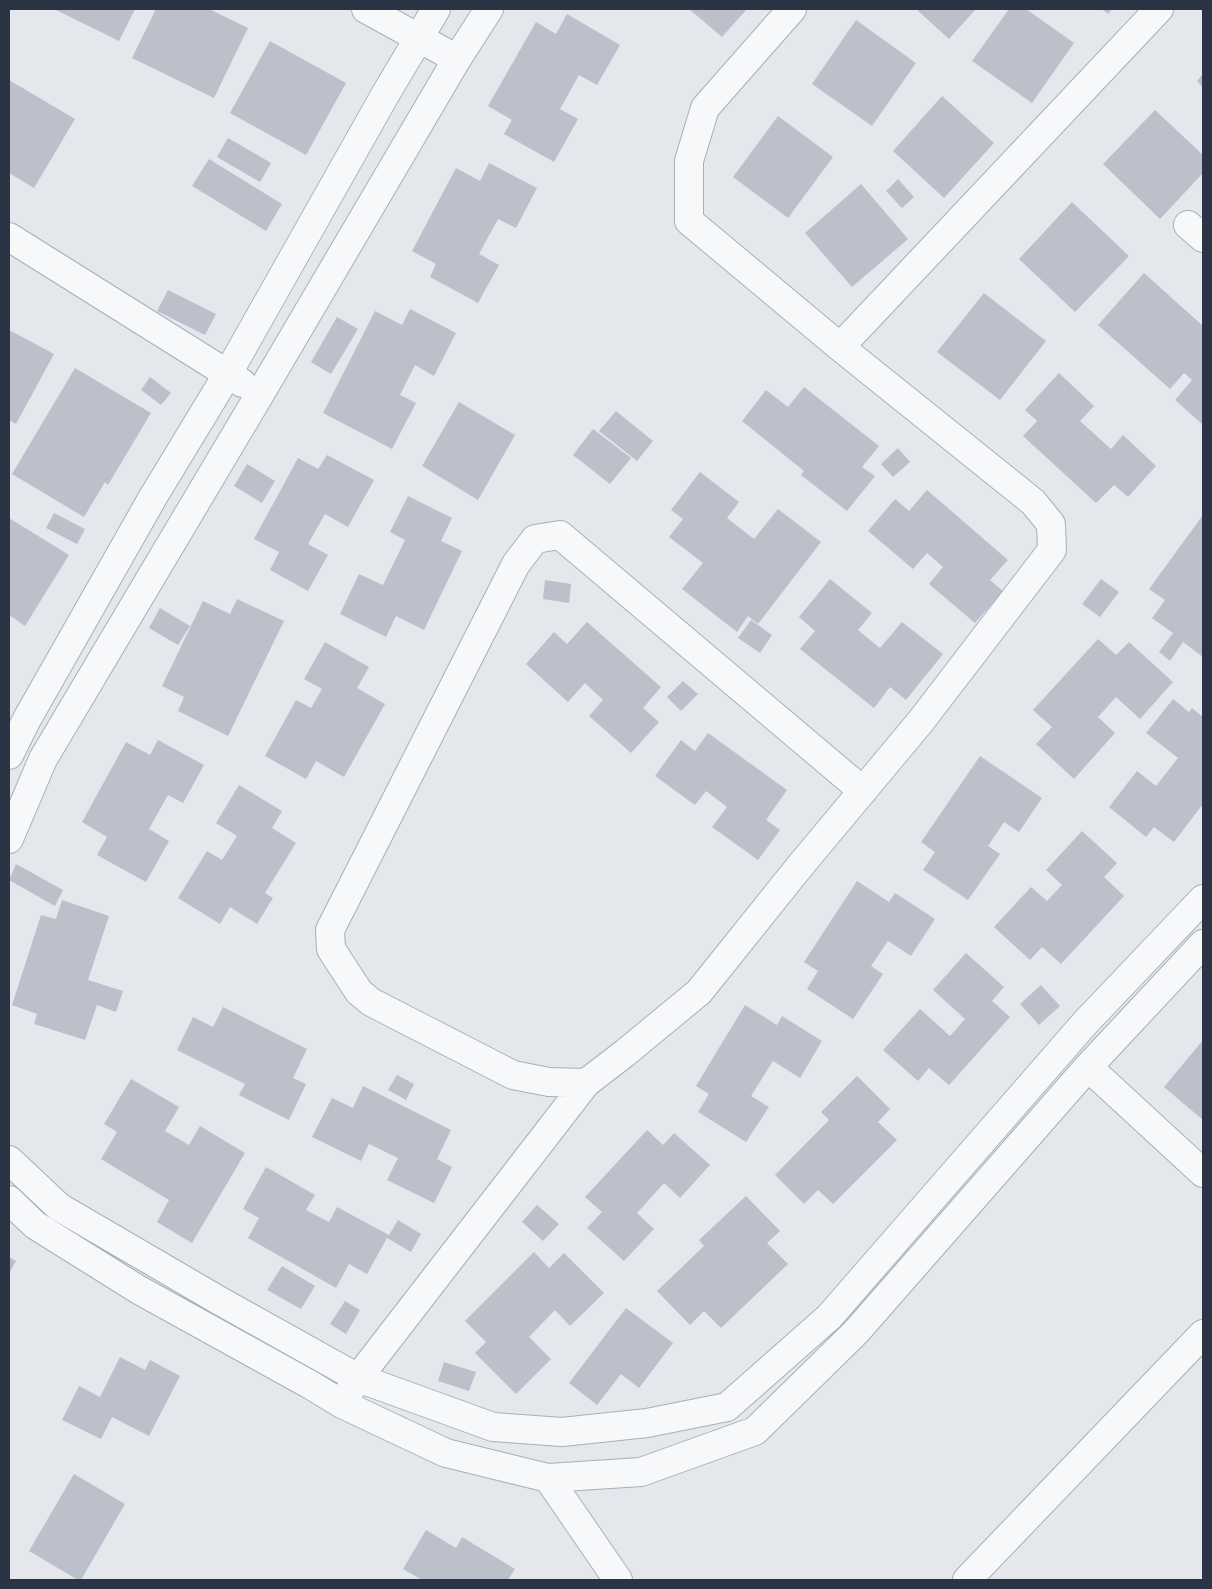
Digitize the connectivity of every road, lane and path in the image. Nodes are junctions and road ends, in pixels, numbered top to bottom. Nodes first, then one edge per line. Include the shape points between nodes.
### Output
1 (366, 9) edge
2 (436, 9) edge
3 (489, 9) edge
4 (792, 9) edge
5 (1159, 9) edge
6 (418, 38) junction
7 (456, 58) junction
8 (9, 237) edge
9 (840, 347) junction
10 (227, 375) junction
11 (260, 394) junction
12 (18, 713) edge
13 (9, 755) edge
14 (863, 791) junction
15 (9, 839) edge
16 (1203, 899) edge
17 (1203, 944) edge
18 (1088, 1067) junction
19 (586, 1083) junction
20 (9, 1160) edge
21 (1203, 1173) edge
22 (9, 1200) edge
23 (1203, 1334) edge
24 (358, 1378) junction
25 (342, 1404) junction
26 (548, 1478) junction
27 (618, 1580) edge
28 (967, 1580) edge

1 - 6 street
2 - 6 street
3 - 7 street
4 - 9 street via 705,108 689,161 689,221
5 - 9 street
6 - 7 street
6 - 10 street
7 - 11 street
8 - 10 street
9 - 14 street via 1033,502 1051,524 1052,533 1052,550 1048,556
10 - 11 street
10 - 12 street
11 - 15 street via 43,759
12 - 13 street
14 - 19 street via 699,992
14 - 19 street via 560,535 535,539 516,564 330,930 330,949 359,992 370,1002 513,1075 549,1082
16 - 24 street via 1085,1023 829,1317 728,1407 647,1423 562,1432 493,1428
17 - 18 street
18 - 21 street
18 - 26 street via 856,1332 755,1431 641,1472
19 - 24 street
20 - 24 street via 59,1206
22 - 25 street via 35,1225 139,1290
23 - 28 street
24 - 25 street
25 - 26 street via 446,1453
26 - 27 street

